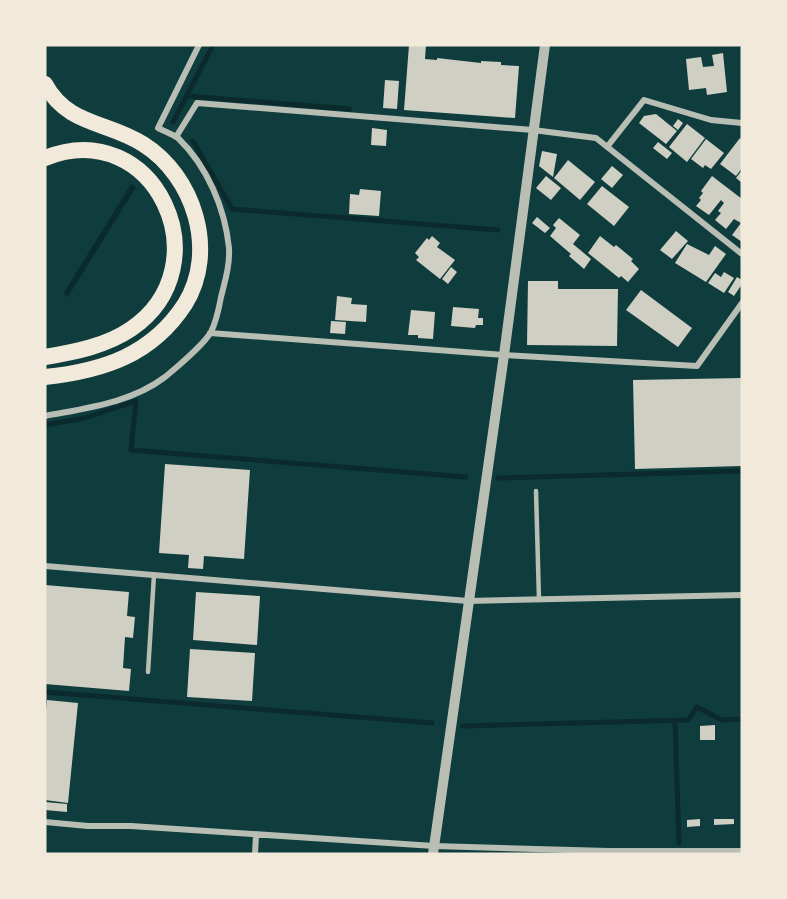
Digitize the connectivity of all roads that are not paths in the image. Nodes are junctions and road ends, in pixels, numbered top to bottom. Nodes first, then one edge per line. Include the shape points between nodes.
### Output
1 (199, 45) edge
2 (545, 45) edge
3 (45, 84) edge
4 (742, 123) edge
5 (533, 130) junction
6 (176, 137) junction
7 (607, 147) junction
8 (45, 158) edge
9 (742, 254) edge
10 (742, 303) edge
11 (210, 333) junction
12 (504, 355) junction
13 (45, 357) edge
14 (45, 377) edge
15 (45, 416) edge
16 (536, 491) dead end
17 (45, 567) edge
18 (154, 575) junction
19 (742, 595) edge
20 (539, 600) junction
21 (468, 602) junction
22 (148, 672) dead end
23 (45, 822) edge
24 (256, 836) junction
25 (433, 850) edge
26 (742, 850) edge
27 (255, 854) edge

1 - 6 street via 158,128
2 - 5 street
3 - 14 highway via 62,107 77,117 128,135 158,155 191,200 200,237 200,258 191,289 162,333 106,365
4 - 7 street via 711,120 644,100
5 - 6 street via 197,103
5 - 7 street via 596,138
5 - 12 street
6 - 11 street via 207,177 225,227 228,264
7 - 9 street
8 - 13 highway via 84,149 126,162 156,187 173,222 175,241 168,282 148,315 114,339
10 - 12 street via 697,366
11 - 12 street
11 - 15 street via 165,377 139,393
12 - 21 street
16 - 20 lane
17 - 18 street
18 - 21 street
18 - 22 lane
19 - 20 street
20 - 21 street
21 - 25 street
23 - 24 street
24 - 25 street
24 - 27 street
25 - 26 street

